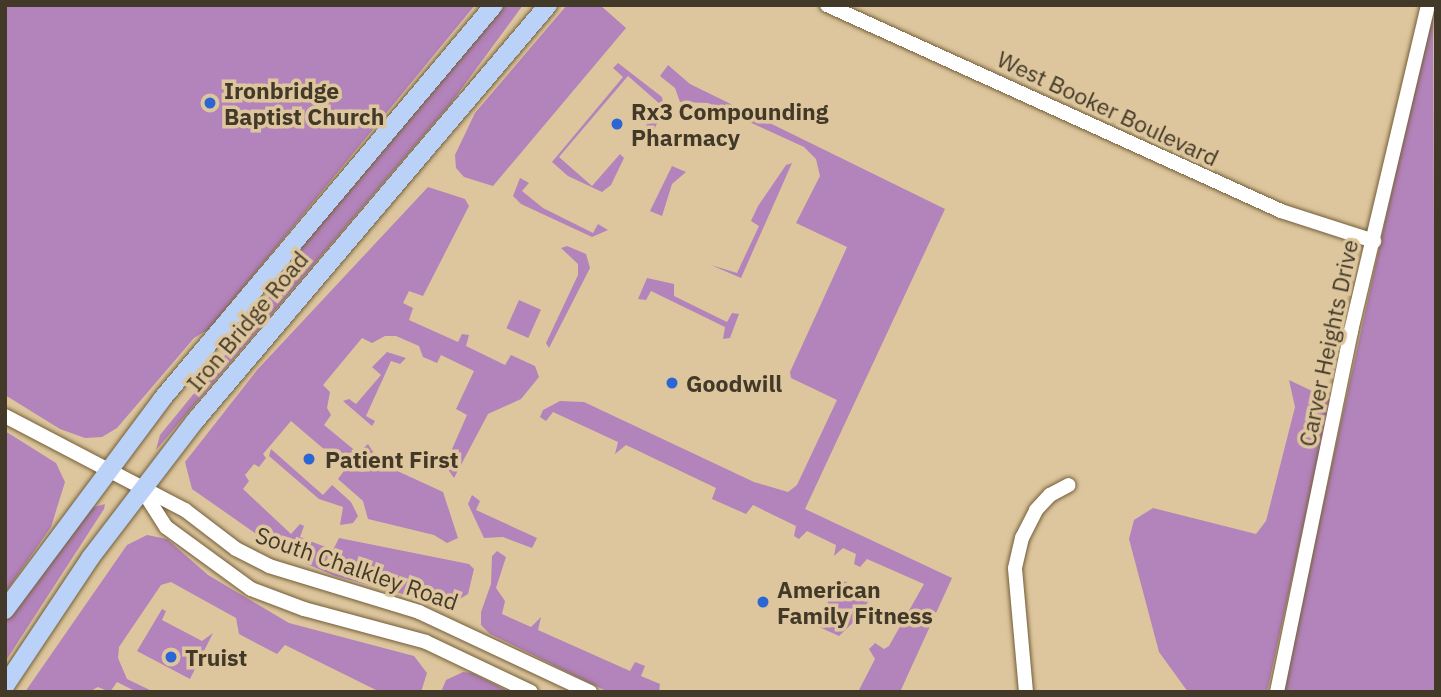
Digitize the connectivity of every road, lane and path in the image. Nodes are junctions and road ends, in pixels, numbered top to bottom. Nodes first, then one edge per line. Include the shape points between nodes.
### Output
1 (494, 5) edge
2 (548, 5) edge
3 (827, 5) edge
4 (1428, 5) edge
5 (1374, 241) junction
6 (5, 416) edge
7 (106, 470) junction
8 (1069, 485) dead end
9 (142, 490) junction
10 (5, 610) edge
11 (5, 685) edge
12 (531, 692) edge
13 (590, 692) edge
14 (1026, 692) edge
15 (1277, 692) edge

1 - 7 main road, Iron Bridge Road
2 - 9 main road, Iron Bridge Road via 203,410
3 - 5 street, West Booker Boulevard via 1281,211
4 - 5 street, Carver Heights Drive
5 - 15 street, Carver Heights Drive
6 - 7 street
7 - 9 street
7 - 10 main road, Iron Bridge Road
8 - 14 street via 1050,495 1036,510 1022,538 1015,568
9 - 11 main road, Iron Bridge Road
9 - 12 street, South Chalkley Road via 166,527 251,589 304,609 426,642
9 - 13 street, South Chalkley Road via 185,510 236,549 270,566 419,612

